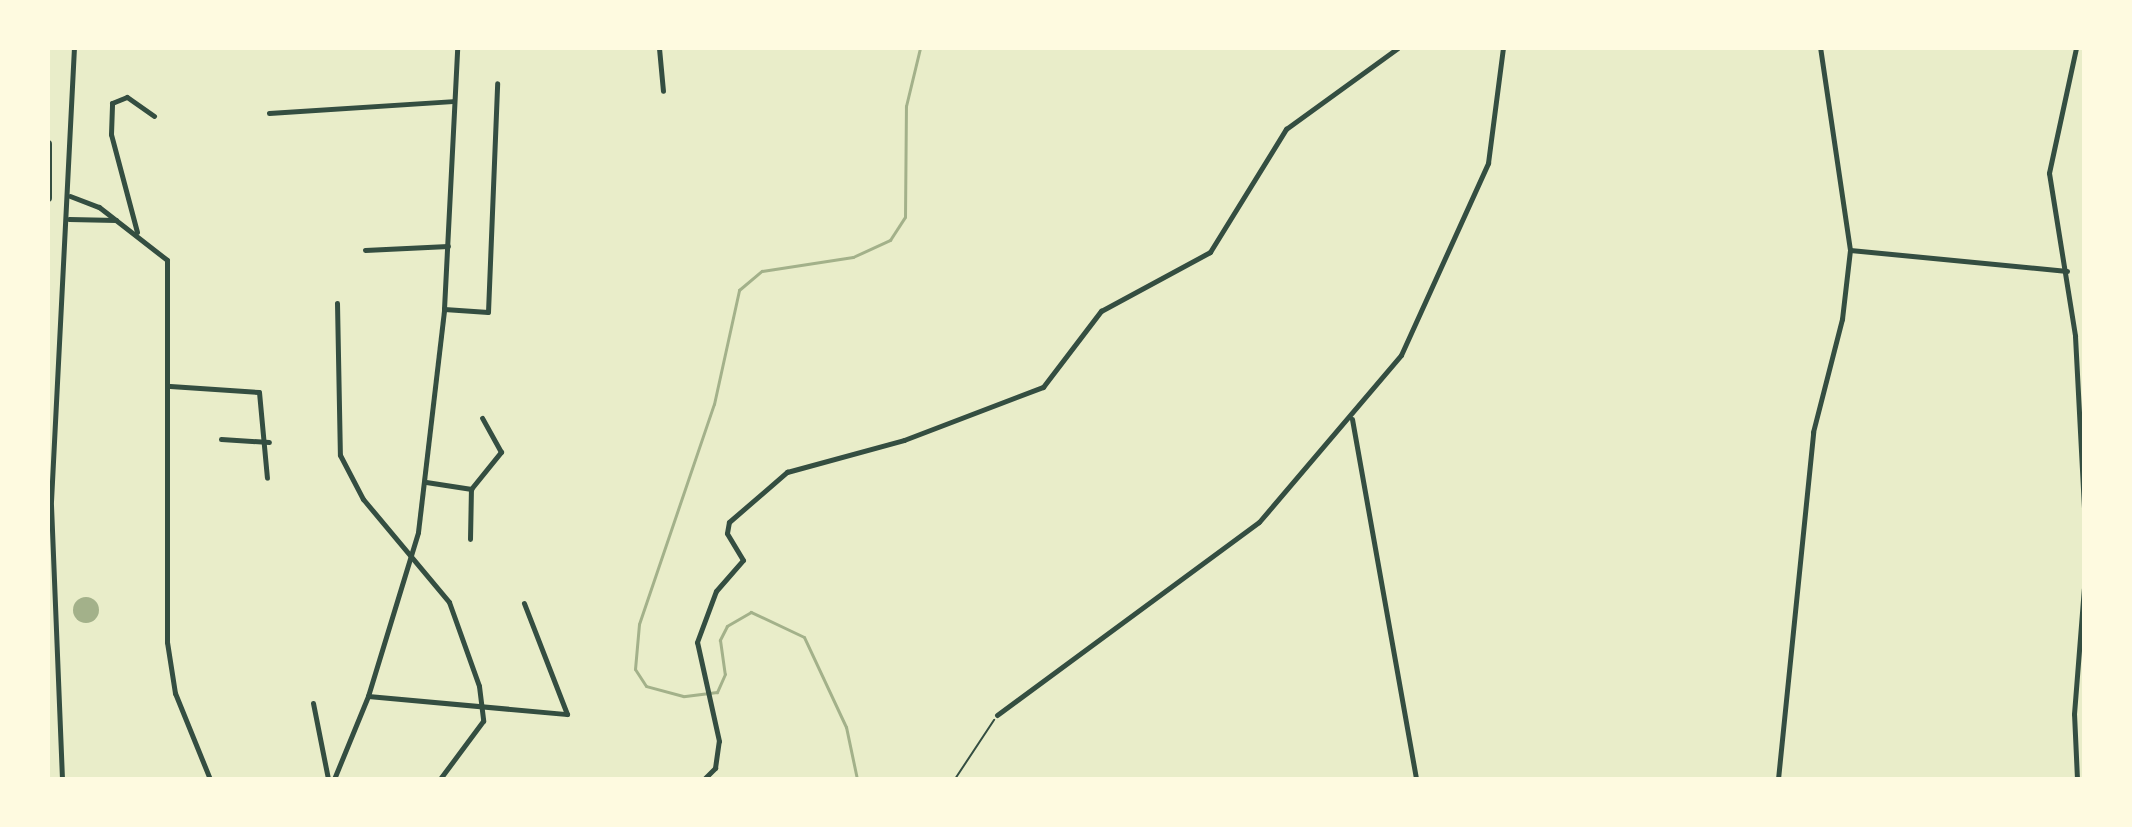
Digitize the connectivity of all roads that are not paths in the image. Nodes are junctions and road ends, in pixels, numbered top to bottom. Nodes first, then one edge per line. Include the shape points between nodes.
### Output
1 (74, 48) edge
2 (457, 48) edge
3 (659, 48) edge
4 (1398, 48) edge
5 (1503, 48) edge
6 (1820, 48) edge
7 (2076, 48) edge
8 (497, 83) dead end
9 (663, 91) dead end
10 (453, 101) junction
11 (269, 113) dead end
12 (154, 116) dead end
13 (48, 144) edge
14 (70, 196) junction
15 (48, 198) edge
16 (69, 219) junction
17 (117, 220) junction
18 (137, 233) junction
19 (448, 246) junction
20 (365, 250) dead end
21 (1850, 250) junction
22 (2067, 271) junction
23 (337, 303) dead end
24 (444, 309) junction
25 (170, 386) junction
26 (482, 418) dead end
27 (1352, 418) junction
28 (221, 439) dead end
29 (269, 442) junction
30 (267, 478) dead end
31 (426, 482) junction
32 (471, 489) junction
33 (2084, 508) edge
34 (470, 539) dead end
35 (408, 556) junction
36 (2084, 588) edge
37 (524, 603) dead end
38 (368, 696) junction
39 (313, 703) dead end
40 (481, 706) junction
41 (997, 715) road end
42 (62, 779) edge
43 (210, 779) edge
44 (331, 779) edge
45 (440, 779) edge
46 (704, 779) edge
47 (1416, 779) edge
48 (1778, 779) edge
49 (2077, 779) edge

1 - 14 street
2 - 10 street
3 - 9 street
4 - 46 street via 1286,129 1210,252 1101,311 1043,387 904,440 799,467 755,496 729,522 727,533 743,560 705,616 697,642 719,755
5 - 27 street via 1486,169 1418,330
6 - 21 street
7 - 22 street via 2050,165
8 - 24 street via 488,312
10 - 11 street
10 - 19 street
12 - 18 street via 127,97 112,103 111,134
13 - 15 highway
14 - 16 street
14 - 17 street
16 - 17 street
16 - 42 street via 51,501
17 - 18 street
18 - 25 street via 167,260
19 - 20 street
19 - 24 street
21 - 22 street
21 - 48 street via 1842,319 1813,427
22 - 33 street
23 - 35 street via 340,455 363,499
24 - 31 street
25 - 29 street via 256,390
25 - 43 street via 168,656
26 - 32 street via 501,452
27 - 41 street via 1259,522
27 - 47 street
28 - 29 street
29 - 30 street
31 - 32 street
31 - 35 street
32 - 34 street
35 - 38 street
35 - 40 street via 449,602 471,654
36 - 49 street via 2074,714
37 - 40 street via 567,714
38 - 40 street
38 - 44 street
39 - 44 street
40 - 45 street via 483,721

